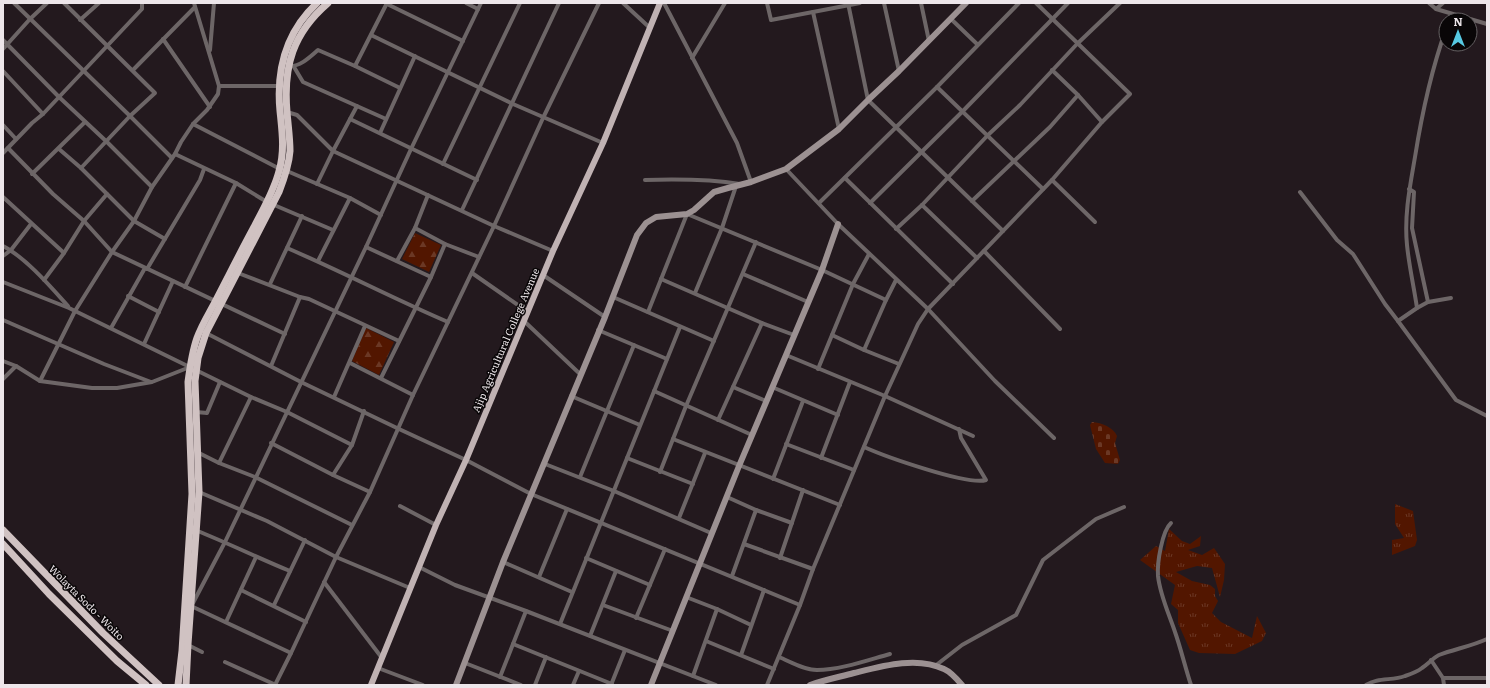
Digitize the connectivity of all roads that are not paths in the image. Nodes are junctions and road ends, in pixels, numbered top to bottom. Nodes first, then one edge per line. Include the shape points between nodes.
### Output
1 (14, 3) edge
2 (47, 3) edge
3 (64, 3) edge
4 (99, 3) edge
5 (142, 3) edge
6 (214, 3) edge
7 (317, 3) edge
8 (328, 3) edge
9 (387, 3) edge
10 (466, 3) edge
11 (481, 3) edge
12 (520, 3) edge
13 (559, 3) edge
14 (599, 3) edge
15 (623, 3) edge
16 (660, 3) edge
17 (664, 3) edge
18 (724, 3) edge
19 (767, 3) edge
20 (860, 3) edge
21 (884, 3) edge
22 (921, 3) edge
23 (966, 3) edge
24 (1019, 3) edge
25 (1036, 3) edge
26 (1068, 3) edge
27 (1120, 3) edge
28 (1429, 3) edge
29 (1443, 3) edge
30 (849, 4) edge
31 (195, 5) edge
32 (959, 6) edge
33 (478, 9) junction
34 (1436, 9) junction
35 (813, 12) junction
36 (1446, 12) edge
37 (30, 18) junction
38 (950, 18) junction
39 (1053, 19) junction
40 (80, 20) junction
41 (650, 28) junction
42 (371, 35) junction
43 (163, 39) junction
44 (3, 40) edge
45 (463, 40) junction
46 (929, 40) junction
47 (977, 44) junction
48 (1077, 44) junction
49 (7, 45) junction
50 (107, 46) junction
51 (3, 48) edge
52 (1438, 52) edge
53 (210, 53) junction
54 (415, 56) junction
55 (692, 58) junction
56 (291, 66) junction
57 (355, 66) junction
58 (133, 70) junction
59 (1052, 70) junction
60 (3, 71) edge
61 (448, 71) junction
62 (899, 71) junction
63 (83, 72) junction
64 (219, 86) junction
65 (279, 86) junction
66 (480, 87) junction
67 (937, 87) junction
68 (400, 88) junction
69 (1078, 95) junction
70 (59, 97) junction
71 (868, 100) junction
72 (512, 104) junction
73 (357, 106) junction
74 (210, 107) junction
75 (963, 111) junction
76 (287, 112) junction
77 (43, 114) junction
78 (130, 116) junction
79 (543, 118) junction
80 (350, 119) junction
81 (386, 119) junction
82 (86, 122) junction
83 (1102, 122) junction
84 (193, 124) junction
85 (3, 125) edge
86 (896, 127) junction
87 (839, 129) junction
88 (380, 133) junction
89 (988, 136) junction
90 (16, 139) junction
91 (107, 142) junction
92 (603, 142) junction
93 (8, 148) junction
94 (59, 149) junction
95 (411, 149) junction
96 (333, 151) junction
97 (922, 151) junction
98 (3, 153) edge
99 (173, 156) junction
100 (1013, 160) junction
101 (443, 164) junction
102 (81, 168) junction
103 (204, 169) junction
104 (786, 169) junction
105 (283, 170) junction
106 (32, 174) junction
107 (844, 178) junction
108 (948, 178) junction
109 (476, 180) junction
110 (645, 180) dead end
111 (1052, 180) junction
112 (397, 182) junction
113 (751, 182) junction
114 (236, 183) junction
115 (317, 184) junction
116 (744, 184) junction
117 (736, 186) junction
118 (152, 187) junction
119 (1043, 189) junction
120 (1409, 189) junction
121 (1300, 192) dead end
122 (107, 194) junction
123 (428, 195) junction
124 (3, 197) edge
125 (350, 198) junction
126 (972, 201) junction
127 (270, 203) junction
128 (819, 203) junction
129 (870, 203) junction
130 (922, 205) junction
131 (462, 210) junction
132 (687, 214) junction
133 (381, 215) junction
134 (302, 216) junction
135 (84, 221) junction
136 (134, 221) junction
137 (1095, 222) dead end
138 (31, 224) junction
139 (838, 224) junction
140 (494, 226) junction
141 (415, 228) junction
142 (722, 228) junction
143 (896, 229) junction
144 (333, 230) junction
145 (1003, 231) junction
146 (165, 240) junction
147 (756, 242) junction
148 (445, 244) junction
149 (3, 246) edge
150 (366, 247) junction
151 (287, 248) junction
152 (11, 250) junction
153 (553, 251) junction
154 (984, 251) junction
155 (112, 252) junction
156 (64, 253) junction
157 (869, 254) junction
158 (3, 256) edge
159 (479, 257) junction
160 (977, 258) junction
161 (318, 261) junction
162 (397, 261) junction
163 (146, 268) junction
164 (822, 270) junction
165 (238, 273) junction
166 (472, 273) junction
167 (743, 274) junction
168 (543, 275) junction
169 (431, 277) junction
170 (351, 278) junction
171 (662, 279) junction
172 (44, 280) junction
173 (896, 280) junction
174 (173, 281) junction
175 (3, 282) edge
176 (270, 284) junction
177 (853, 284) junction
178 (953, 284) junction
179 (185, 287) junction
180 (695, 293) junction
181 (128, 296) junction
182 (300, 297) junction
183 (613, 297) junction
184 (1451, 298) dead end
185 (886, 300) junction
186 (808, 302) junction
187 (1428, 302) junction
188 (218, 304) junction
189 (728, 307) junction
190 (69, 308) junction
191 (415, 308) junction
192 (1417, 308) junction
193 (928, 310) junction
194 (75, 311) junction
195 (335, 311) junction
196 (159, 312) junction
197 (528, 312) junction
198 (648, 312) junction
199 (605, 317) junction
200 (3, 320) edge
201 (524, 321) junction
202 (1398, 321) junction
203 (448, 322) junction
204 (762, 323) junction
205 (365, 326) junction
206 (680, 327) junction
207 (111, 328) junction
208 (1060, 329) dead end
209 (598, 330) junction
210 (206, 332) junction
211 (285, 334) junction
212 (794, 335) junction
213 (832, 335) junction
214 (399, 341) junction
215 (714, 341) junction
216 (58, 343) junction
217 (144, 344) junction
218 (634, 345) junction
219 (864, 350) junction
220 (786, 355) junction
221 (3, 360) edge
222 (667, 360) junction
223 (350, 363) junction
224 (899, 364) junction
225 (16, 366) junction
226 (271, 366) junction
227 (193, 368) junction
228 (818, 369) junction
229 (580, 374) junction
230 (381, 378) junction
231 (3, 379) edge
232 (40, 381) junction
233 (152, 382) junction
234 (220, 382) junction
235 (301, 382) junction
236 (850, 382) junction
237 (733, 387) junction
238 (772, 387) junction
239 (654, 391) junction
240 (413, 395) junction
241 (571, 396) junction
242 (885, 396) junction
243 (251, 397) junction
244 (334, 397) junction
245 (803, 401) junction
246 (766, 402) junction
247 (686, 406) junction
248 (607, 411) junction
249 (196, 412) junction
250 (287, 412) junction
251 (364, 412) junction
252 (838, 415) junction
253 (1487, 416) edge
254 (718, 420) junction
255 (640, 425) junction
256 (399, 429) junction
257 (959, 429) junction
258 (752, 435) junction
259 (973, 436) dead end
260 (1054, 438) dead end
261 (673, 439) junction
262 (272, 443) junction
263 (786, 444) junction
264 (352, 445) junction
265 (864, 447) junction
266 (197, 452) junction
267 (705, 453) junction
268 (628, 458) junction
269 (821, 458) junction
270 (466, 460) junction
271 (219, 463) junction
272 (545, 464) junction
273 (739, 466) junction
274 (854, 470) junction
275 (660, 472) junction
276 (333, 475) junction
277 (255, 476) junction
278 (580, 477) junction
279 (773, 478) junction
280 (693, 484) junction
281 (804, 490) junction
282 (614, 491) junction
283 (199, 492) junction
284 (370, 492) junction
285 (531, 494) junction
286 (727, 497) junction
287 (840, 505) junction
288 (400, 506) dead end
289 (1124, 507) dead end
290 (567, 509) junction
291 (240, 510) junction
292 (756, 510) junction
293 (679, 518) junction
294 (601, 523) junction
295 (792, 523) junction
296 (1171, 523) dead end
297 (352, 525) junction
298 (436, 525) junction
299 (3, 530) edge
300 (195, 530) junction
301 (711, 533) junction
302 (306, 540) junction
303 (225, 542) junction
304 (3, 544) edge
305 (744, 544) junction
306 (665, 549) junction
307 (256, 557) junction
308 (336, 557) junction
309 (586, 558) junction
310 (780, 558) junction
311 (503, 562) junction
312 (700, 563) junction
313 (419, 567) junction
314 (813, 569) junction
315 (290, 571) junction
316 (616, 572) junction
317 (732, 576) junction
318 (539, 577) junction
319 (324, 582) junction
320 (650, 585) junction
321 (410, 588) junction
322 (241, 590) junction
323 (764, 590) junction
324 (572, 592) junction
325 (489, 597) junction
326 (686, 597) junction
327 (188, 605) junction
328 (602, 605) junction
329 (800, 605) junction
330 (274, 606) junction
331 (717, 609) junction
332 (526, 611) junction
333 (636, 618) junction
334 (226, 622) junction
335 (306, 622) junction
336 (560, 624) junction
337 (752, 625) junction
338 (673, 630) junction
339 (590, 636) junction
340 (1487, 639) edge
341 (706, 641) junction
342 (188, 644) junction
343 (513, 644) junction
344 (625, 650) junction
345 (202, 652) dead end
346 (292, 653) junction
347 (890, 654) dead end
348 (741, 656) junction
349 (546, 657) junction
350 (779, 657) junction
351 (382, 658) junction
352 (1431, 660) junction
353 (224, 662) dead end
354 (465, 663) junction
355 (660, 664) junction
356 (934, 666) junction
357 (378, 668) junction
358 (774, 669) junction
359 (579, 671) junction
360 (693, 676) junction
361 (500, 677) junction
362 (1443, 678) junction
363 (1487, 678) edge
364 (612, 684) edge
365 (146, 685) edge
366 (159, 685) edge
367 (178, 685) edge
368 (186, 685) edge
369 (275, 685) edge
370 (371, 685) edge
371 (423, 685) edge
372 (456, 685) edge
373 (521, 685) edge
374 (535, 685) edge
375 (573, 685) edge
376 (651, 685) edge
377 (716, 685) edge
378 (767, 685) edge
379 (810, 685) edge
380 (962, 685) edge
381 (1191, 685) edge
382 (1366, 685) edge
383 (1444, 685) edge

1 - 37 street
2 - 37 street
3 - 40 street
4 - 40 street
5 - 50 street via 142,8
6 - 53 street
7 - 65 highway via 290,37 283,59
8 - 56 highway via 309,21 298,37 293,48
9 - 42 street
9 - 45 street
10 - 33 street
11 - 33 street
12 - 66 street
13 - 72 street
14 - 79 street
15 - 41 street
16 - 41 main road, Ajip Agricultural College Avenue
17 - 55 street
18 - 55 street
19 - 35 street via 771,20
20 - 30 street
21 - 62 street
22 - 46 street
23 - 32 main road
24 - 47 street
25 - 39 street
26 - 39 street
27 - 48 street
28 - 34 street
29 - 34 street
30 - 35 street
30 - 71 street
31 - 43 street
31 - 53 street
32 - 38 main road
33 - 45 street
34 - 36 street
35 - 87 street
37 - 49 street
37 - 63 street
38 - 46 main road
38 - 47 street
39 - 48 street
39 - 75 street
40 - 50 street
41 - 92 main road, Ajip Agricultural College Avenue
42 - 54 street
42 - 57 street
43 - 58 street
43 - 74 street
44 - 49 street
45 - 61 street
46 - 62 main road
47 - 67 street
48 - 59 street
48 - 83 street via 1130,94
49 - 51 street
49 - 70 street
50 - 58 street
50 - 63 street
52 - 120 street via 1423,112
53 - 64 street
54 - 61 street
54 - 68 street
55 - 113 street via 737,143
56 - 57 street via 304,62 318,50
56 - 73 street via 302,82
56 - 76 highway via 286,84
57 - 68 street
58 - 78 street via 155,93
59 - 69 street
59 - 89 street
60 - 77 street
61 - 66 street
61 - 95 street
62 - 71 main road
63 - 70 street
63 - 78 street
64 - 65 street
64 - 74 street via 218,94
65 - 105 highway
66 - 72 street
66 - 101 street
67 - 75 street
67 - 86 street
68 - 81 street
69 - 83 street
69 - 100 street via 1050,127
70 - 77 street
70 - 82 street
71 - 86 street
71 - 87 main road
72 - 79 street
72 - 109 street
73 - 80 street
73 - 81 street
74 - 84 street
75 - 89 street
75 - 97 street
76 - 96 street via 297,115
76 - 105 highway via 290,150
77 - 90 street
78 - 91 street
78 - 99 street
79 - 92 street
79 - 140 street
80 - 88 street
80 - 96 street
81 - 88 street
82 - 91 street
82 - 94 street
83 - 111 street
84 - 99 street
84 - 105 street
85 - 90 street
86 - 97 street
86 - 107 street
87 - 104 main road
88 - 95 street
89 - 100 street
89 - 108 street
90 - 93 street
91 - 102 street
91 - 118 street
92 - 153 main road, Ajip Agricultural College Avenue
93 - 98 street
93 - 106 street
94 - 102 street
94 - 106 street
95 - 101 street
95 - 112 street
96 - 112 street
96 - 115 street
97 - 108 street
97 - 129 street
99 - 103 street
99 - 118 street
100 - 119 street
100 - 126 street
101 - 109 street
102 - 122 street
103 - 114 street
103 - 146 street
104 - 113 main road
104 - 128 street
105 - 115 street
105 - 127 highway via 280,192
106 - 135 street
107 - 128 street
107 - 129 street
108 - 126 street
108 - 130 street
109 - 131 street
110 - 116 street via 718,180
111 - 119 street
111 - 137 street
112 - 123 street
112 - 133 street
113 - 116 main road
114 - 127 street
114 - 179 street
115 - 125 street
116 - 117 main road
117 - 132 main road via 714,192
117 - 142 street
118 - 136 street
119 - 145 street
120 - 187 street via 1414,192 1412,228
120 - 192 street via 1407,244
121 - 202 street via 1337,240 1353,254
122 - 135 street
122 - 136 street
123 - 131 street
123 - 141 street
124 - 138 street
125 - 133 street
125 - 144 street
126 - 145 street
127 - 134 street
127 - 165 highway
127 - 188 highway
128 - 139 street
129 - 143 street
130 - 143 street
130 - 160 street
131 - 140 street
132 - 142 street
132 - 171 street
132 - 183 main road via 656,217 646,224 637,235
133 - 150 street
134 - 144 street
134 - 151 street
135 - 155 street
135 - 156 street
136 - 146 street
136 - 155 street
138 - 152 street
138 - 156 street
139 - 157 street
139 - 164 main road
140 - 153 street
140 - 159 street
141 - 148 street
141 - 162 street
142 - 147 street
142 - 180 street
143 - 178 street
144 - 161 street
145 - 154 street
146 - 163 street
147 - 164 street
147 - 167 street
148 - 159 street
148 - 169 street
149 - 152 street
150 - 162 street
150 - 170 street
151 - 161 street
151 - 176 street
152 - 158 street
152 - 172 street
153 - 168 main road, Ajip Agricultural College Avenue
154 - 160 street
154 - 208 street
155 - 163 street
155 - 194 street
156 - 172 street
157 - 173 street
157 - 177 street
159 - 166 street
160 - 178 street
161 - 170 street
162 - 169 street
163 - 174 street
163 - 181 street
164 - 177 street
164 - 186 main road
165 - 176 street
165 - 188 highway
166 - 197 street
166 - 203 street
167 - 186 street
167 - 189 street
168 - 197 main road, Ajip Agricultural College Avenue
168 - 199 street
169 - 191 street
170 - 191 street
170 - 195 street
171 - 180 street
171 - 198 street
172 - 190 street
173 - 185 street
173 - 193 street
174 - 179 street
174 - 196 street
175 - 190 street
176 - 182 street
177 - 185 street
177 - 213 street
178 - 193 street
179 - 188 street
180 - 189 street
181 - 196 street
181 - 207 street
182 - 195 street via 309,298
182 - 211 street
183 - 198 street
183 - 199 main road
184 - 187 street
185 - 219 street
186 - 212 main road
187 - 192 street
188 - 210 highway
188 - 211 street
188 - 227 highway via 197,338
189 - 204 street
189 - 215 street
190 - 194 street
191 - 203 street
191 - 214 street
192 - 202 street
193 - 224 street via 918,324
193 - 260 street via 995,381
194 - 207 street
194 - 216 street
195 - 205 street
195 - 235 street
196 - 217 street
197 - 201 main road, Ajip Agricultural College Avenue
198 - 206 street
199 - 209 main road
200 - 216 street
201 - 229 street
201 - 270 main road, Ajip Agricultural College Avenue
202 - 253 street via 1456,400
203 - 240 street
204 - 212 street
204 - 237 street
205 - 214 street
205 - 223 street
206 - 215 street
206 - 222 street
207 - 217 street
209 - 218 street
209 - 229 main road
210 - 226 street
210 - 227 highway
211 - 226 street
212 - 220 main road
213 - 219 street
213 - 228 street
214 - 230 street
215 - 247 street
216 - 232 street
216 - 233 street
217 - 227 street
218 - 222 street
218 - 248 street
219 - 224 street
220 - 228 street
220 - 238 main road
221 - 225 street
222 - 239 street
223 - 230 street
223 - 244 street
224 - 242 street
225 - 231 street
225 - 232 street
226 - 235 street
227 - 233 street
227 - 234 street
227 - 249 highway
227 - 327 highway via 188,382 192,494
228 - 236 street
229 - 241 main road
230 - 240 street
232 - 233 street via 92,388 117,388
234 - 243 street
234 - 249 street via 207,413
235 - 244 street
235 - 250 street
236 - 242 street
236 - 252 street
237 - 246 street
237 - 254 street
238 - 245 street
238 - 246 main road
239 - 247 street
239 - 255 street
240 - 256 street
241 - 248 street
241 - 272 main road
242 - 257 street
242 - 265 street
243 - 250 street
243 - 271 street
244 - 251 street
245 - 252 street
245 - 263 street
246 - 258 main road
247 - 254 street
247 - 261 street
248 - 255 street
248 - 278 street
249 - 266 highway
250 - 262 street
250 - 264 street
251 - 256 street
251 - 264 street
252 - 269 street
254 - 258 street
255 - 268 street
256 - 270 street
256 - 284 street
257 - 259 street
257 - 265 street via 961,438 986,480 980,482 965,479 901,461
258 - 273 main road
261 - 267 street
261 - 275 street
262 - 276 street
262 - 277 street
263 - 269 street
263 - 279 street
264 - 276 street
265 - 274 street
266 - 271 street
266 - 283 highway
267 - 273 street
267 - 280 street
268 - 275 street
268 - 282 street
269 - 274 street
270 - 285 street
270 - 298 main road, Ajip Agricultural College Avenue
271 - 277 street
272 - 278 street
272 - 285 main road
273 - 279 street
273 - 286 main road
274 - 287 street
275 - 280 street
276 - 284 street
277 - 291 street
277 - 297 street
278 - 282 street
279 - 281 street
280 - 293 street
281 - 287 street
281 - 295 street
282 - 293 street
282 - 294 street
283 - 291 street
283 - 300 highway
284 - 297 street
285 - 290 street
285 - 311 main road
286 - 292 street
286 - 301 main road
287 - 314 street
288 - 298 street
289 - 356 street via 1096,519 1043,560 1016,615 962,645
290 - 294 street
290 - 318 street
291 - 302 street
291 - 303 street
292 - 295 street
292 - 305 street
293 - 301 street
294 - 306 street
294 - 309 street
295 - 310 street
296 - 381 street via 1167,526 1163,539 1158,575
297 - 308 street
298 - 313 main road, Ajip Agricultural College Avenue
299 - 366 highway, Wolayta Sodo - Woito via 102,633
300 - 303 street
300 - 327 highway
301 - 312 main road
302 - 308 street
302 - 315 street
303 - 307 street
303 - 327 street
304 - 365 highway, Wolayta Sodo - Woito via 49,594 117,661
305 - 310 street
305 - 317 street
306 - 312 street
306 - 320 street
307 - 315 street
307 - 322 street
308 - 319 street
308 - 321 street
309 - 316 street
309 - 324 street
310 - 314 street
311 - 318 street
311 - 325 main road
312 - 317 street
312 - 326 main road
313 - 321 main road, Ajip Agricultural College Avenue
313 - 325 street via 455,585
314 - 329 street
315 - 330 street
316 - 320 street
316 - 328 street
317 - 323 street
318 - 324 street
319 - 335 street
319 - 351 street
320 - 333 street
321 - 351 main road, Ajip Agricultural College Avenue
322 - 330 street
322 - 334 street
323 - 329 street
323 - 337 street
324 - 336 street
325 - 332 street
325 - 354 main road
326 - 331 street
326 - 338 main road
327 - 334 street
327 - 342 highway
327 - 367 highway
328 - 333 street
328 - 339 street
329 - 350 street
330 - 335 street
331 - 337 street
331 - 341 street
332 - 336 street
332 - 343 street
333 - 338 street
334 - 346 street
335 - 346 street
336 - 339 street
337 - 348 street
338 - 355 main road
339 - 344 street
340 - 352 street via 1460,650 1438,655
341 - 348 street
341 - 360 street
342 - 345 street
342 - 368 highway
343 - 349 street
343 - 361 street
344 - 355 street
344 - 364 street
346 - 369 street
347 - 350 street via 834,669 816,670
348 - 358 street
349 - 359 street
349 - 374 street
350 - 358 street
351 - 357 main road, Ajip Agricultural College Avenue
352 - 362 street
352 - 382 street via 1410,675 1370,682
353 - 369 street
354 - 361 street
354 - 372 main road
355 - 360 street
355 - 376 main road
356 - 379 main road via 898,664 822,680
356 - 380 main road via 951,673
357 - 370 main road, Ajip Agricultural College Avenue
357 - 371 street
358 - 378 street
359 - 364 street
359 - 375 street
360 - 377 street
361 - 373 street
362 - 363 street
362 - 383 street

